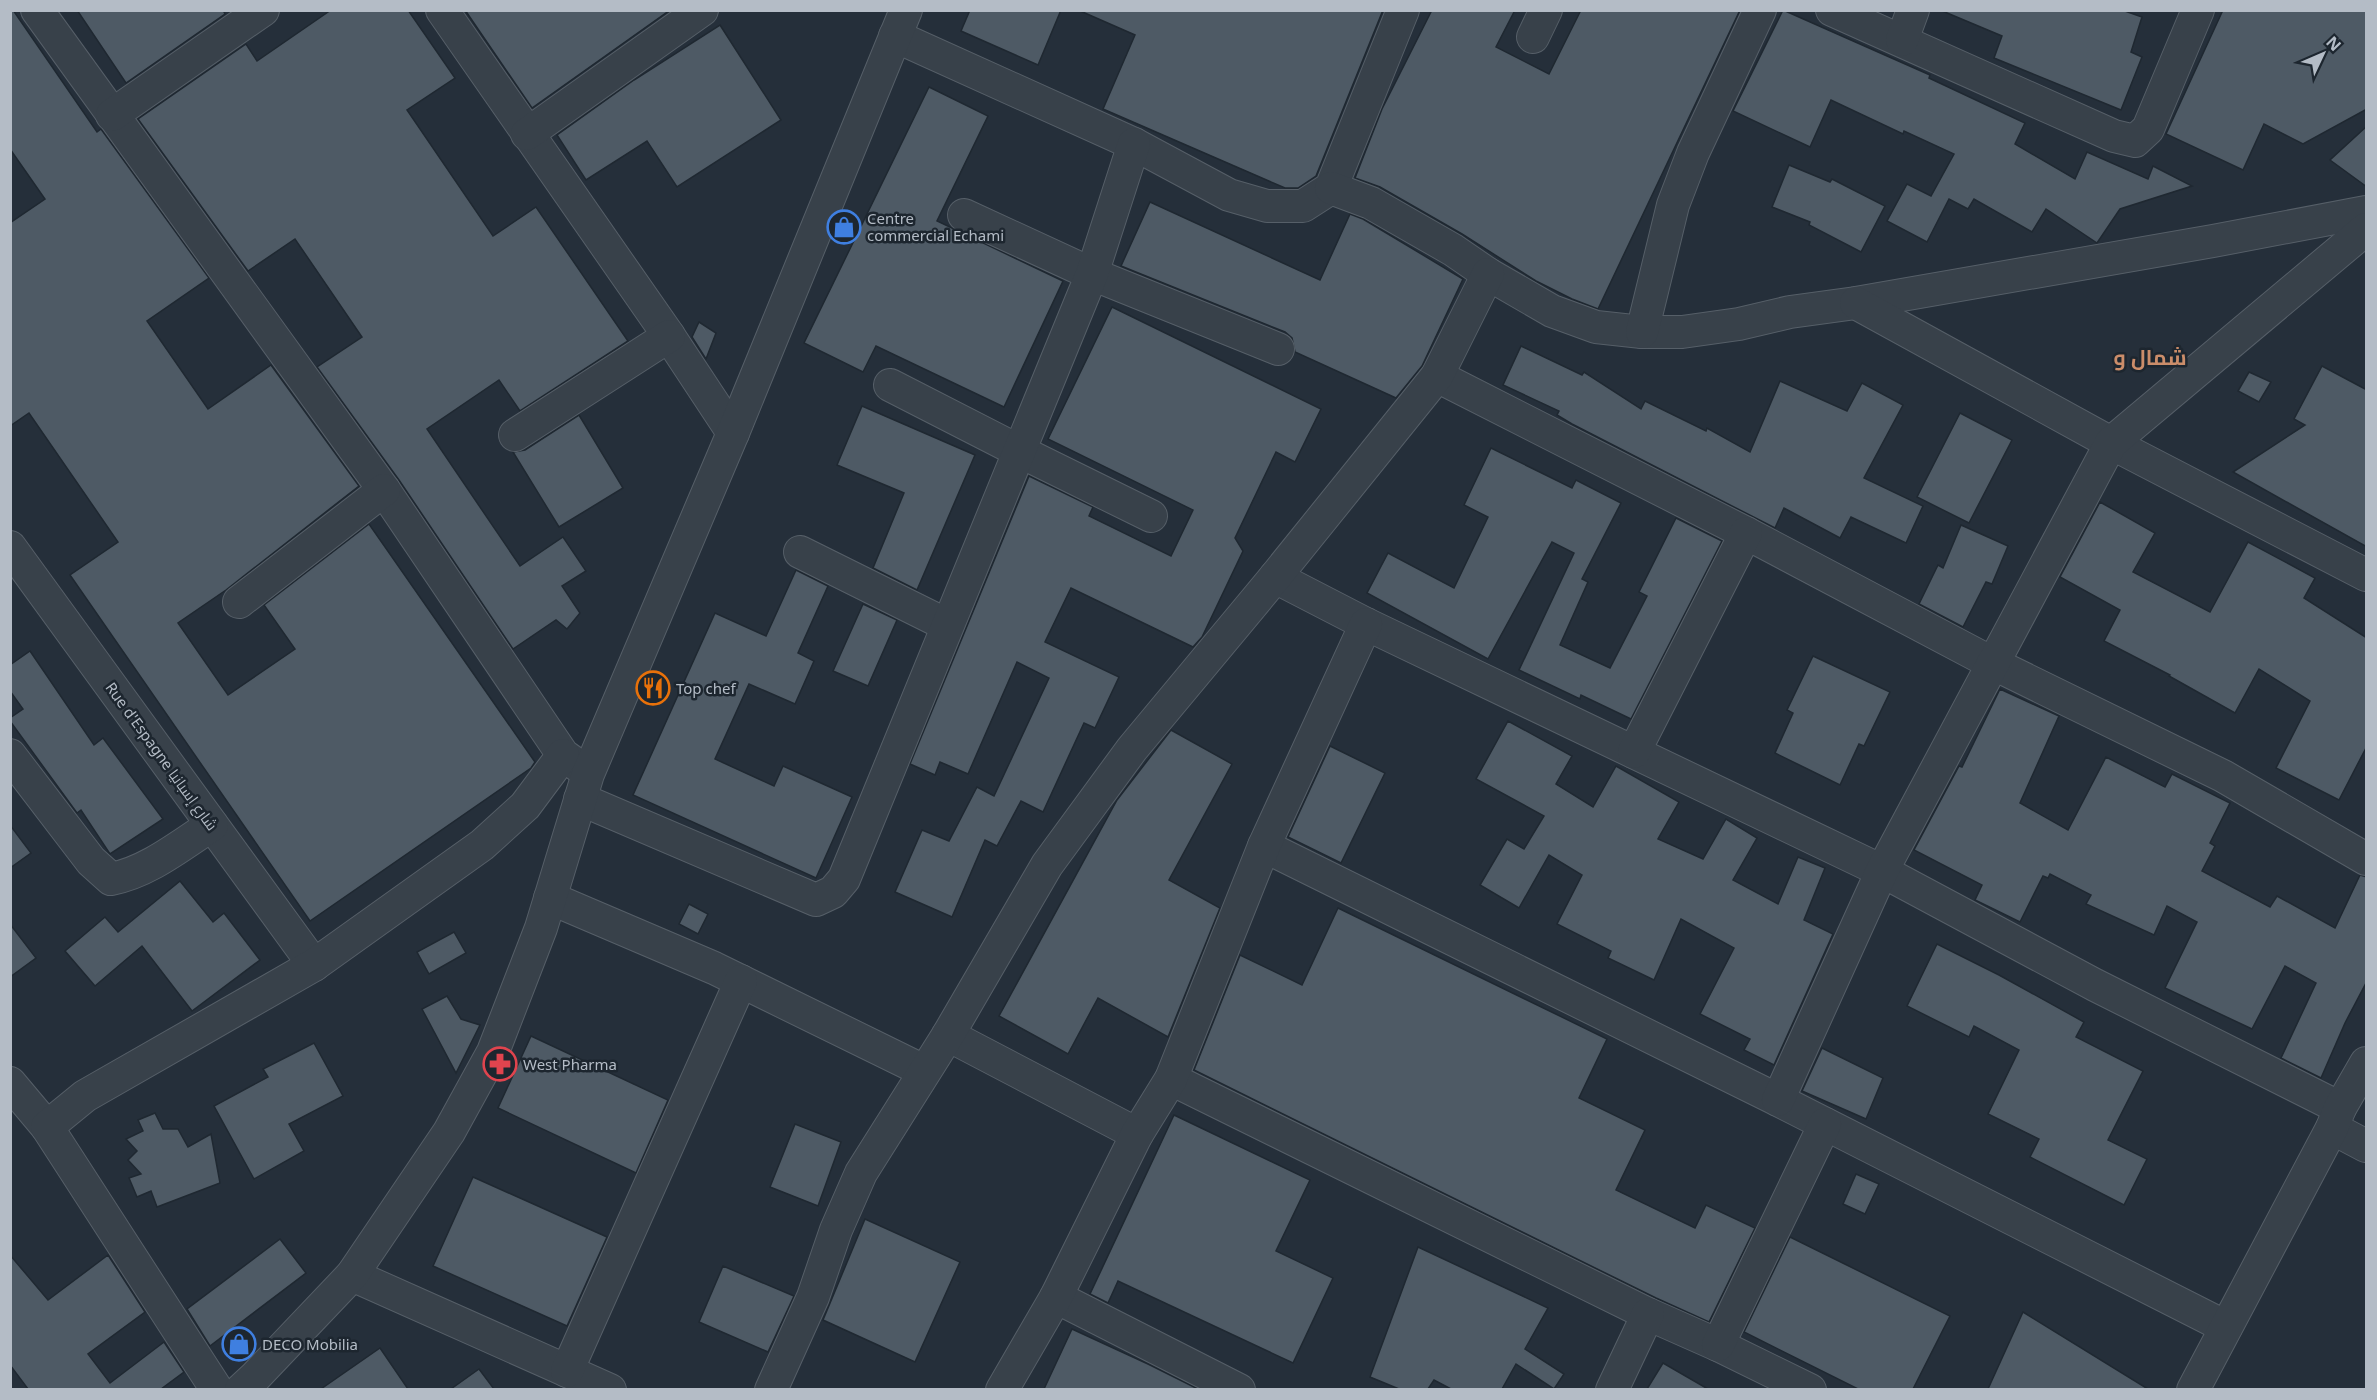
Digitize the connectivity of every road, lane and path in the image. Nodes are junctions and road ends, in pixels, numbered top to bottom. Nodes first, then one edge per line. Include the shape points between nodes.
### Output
1 (37, 10) edge
2 (263, 10) edge
3 (442, 10) edge
4 (702, 10) edge
5 (1403, 10) edge
6 (1760, 10) edge
7 (1832, 10) edge
8 (1912, 10) edge
9 (2198, 10) edge
10 (901, 23) edge
11 (1902, 40) junction
12 (112, 115) junction
13 (527, 134) junction
14 (1134, 144) junction
15 (1331, 188) junction
16 (2367, 212) edge
17 (964, 215) dead end
18 (2367, 229) edge
19 (1092, 274) junction
20 (1488, 274) junction
21 (1856, 303) junction
22 (1642, 332) junction
23 (669, 336) junction
24 (1278, 349) dead end
25 (1437, 376) junction
26 (890, 385) dead end
27 (733, 433) junction
28 (515, 435) dead end
29 (2111, 443) junction
30 (1018, 451) junction
31 (384, 490) junction
32 (1151, 516) dead end
33 (1746, 534) junction
34 (10, 547) edge
35 (800, 552) dead end
36 (2367, 575) edge
37 (1275, 577) junction
38 (239, 602) dead end
39 (1366, 624) junction
40 (947, 625) junction
41 (1992, 663) junction
42 (1634, 752) junction
43 (10, 755) edge
44 (563, 755) junction
45 (584, 786) junction
46 (212, 825) junction
47 (1264, 846) junction
48 (2367, 860) edge
49 (1882, 871) junction
50 (550, 898) junction
51 (314, 965) junction
52 (741, 981) junction
53 (948, 1035) junction
54 (2367, 1063) edge
55 (924, 1071) junction
56 (1171, 1079) junction
57 (10, 1083) edge
58 (1778, 1100) junction
59 (2336, 1118) junction
60 (1825, 1124) junction
61 (46, 1128) junction
62 (1137, 1134) junction
63 (2367, 1146) edge
64 (352, 1275) junction
65 (1056, 1297) junction
66 (1648, 1314) junction
67 (2226, 1327) junction
68 (1718, 1345) junction
69 (567, 1371) junction
70 (254, 1385) edge
71 (217, 1389) edge
72 (610, 1389) edge
73 (771, 1389) edge
74 (1002, 1389) edge
75 (1239, 1389) edge
76 (1612, 1389) edge
77 (1810, 1389) edge
78 (2193, 1389) edge

1 - 12 street
2 - 12 street
3 - 13 street
4 - 13 street
5 - 15 street
6 - 22 street via 1673,205
7 - 11 street
8 - 11 street
9 - 11 street via 2148,129 2134,141 2114,136
10 - 14 street
10 - 27 street
12 - 31 street
13 - 23 street
14 - 15 street via 1229,195 1267,206 1303,206
14 - 19 street
15 - 20 street via 1371,203
16 - 21 street
17 - 19 street
18 - 29 street
19 - 24 street
19 - 30 street
20 - 22 street via 1563,315 1596,327
20 - 25 street
21 - 22 street via 1682,333
21 - 29 street
23 - 27 street
23 - 28 street
25 - 33 street
25 - 37 street
26 - 30 street
27 - 45 street
29 - 36 street
29 - 41 street
30 - 32 street
30 - 40 street
31 - 38 street
31 - 44 street
33 - 41 street
33 - 42 street
34 - 46 street, Rue d'Espagne شارع إسبانيا
35 - 40 street
37 - 39 street
37 - 53 street via 1132,749 1047,865
39 - 42 street
39 - 47 street
40 - 45 street via 844,879 833,892 816,900
41 - 48 street via 2223,776
41 - 49 street
42 - 49 street
43 - 46 street via 91,861 111,879 124,877 154,861
44 - 45 street
44 - 51 street via 525,806 482,846
45 - 50 street
46 - 51 street, Rue d'Espagne شارع إسبانيا
47 - 56 street
47 - 58 street
49 - 58 street
49 - 59 street
50 - 52 street
50 - 64 street via 493,1052 449,1132
51 - 61 street via 85,1096
52 - 55 street
52 - 69 street
53 - 55 street
53 - 62 street
54 - 59 street
55 - 73 street via 861,1173 813,1297
56 - 62 street
56 - 66 street
57 - 61 street
58 - 60 street
59 - 63 street
59 - 67 street
60 - 67 street
60 - 68 street
61 - 71 street
62 - 65 street
64 - 69 street
64 - 70 street
65 - 74 street
65 - 75 street
66 - 68 street
66 - 76 street
67 - 78 street
68 - 77 street
69 - 72 street

